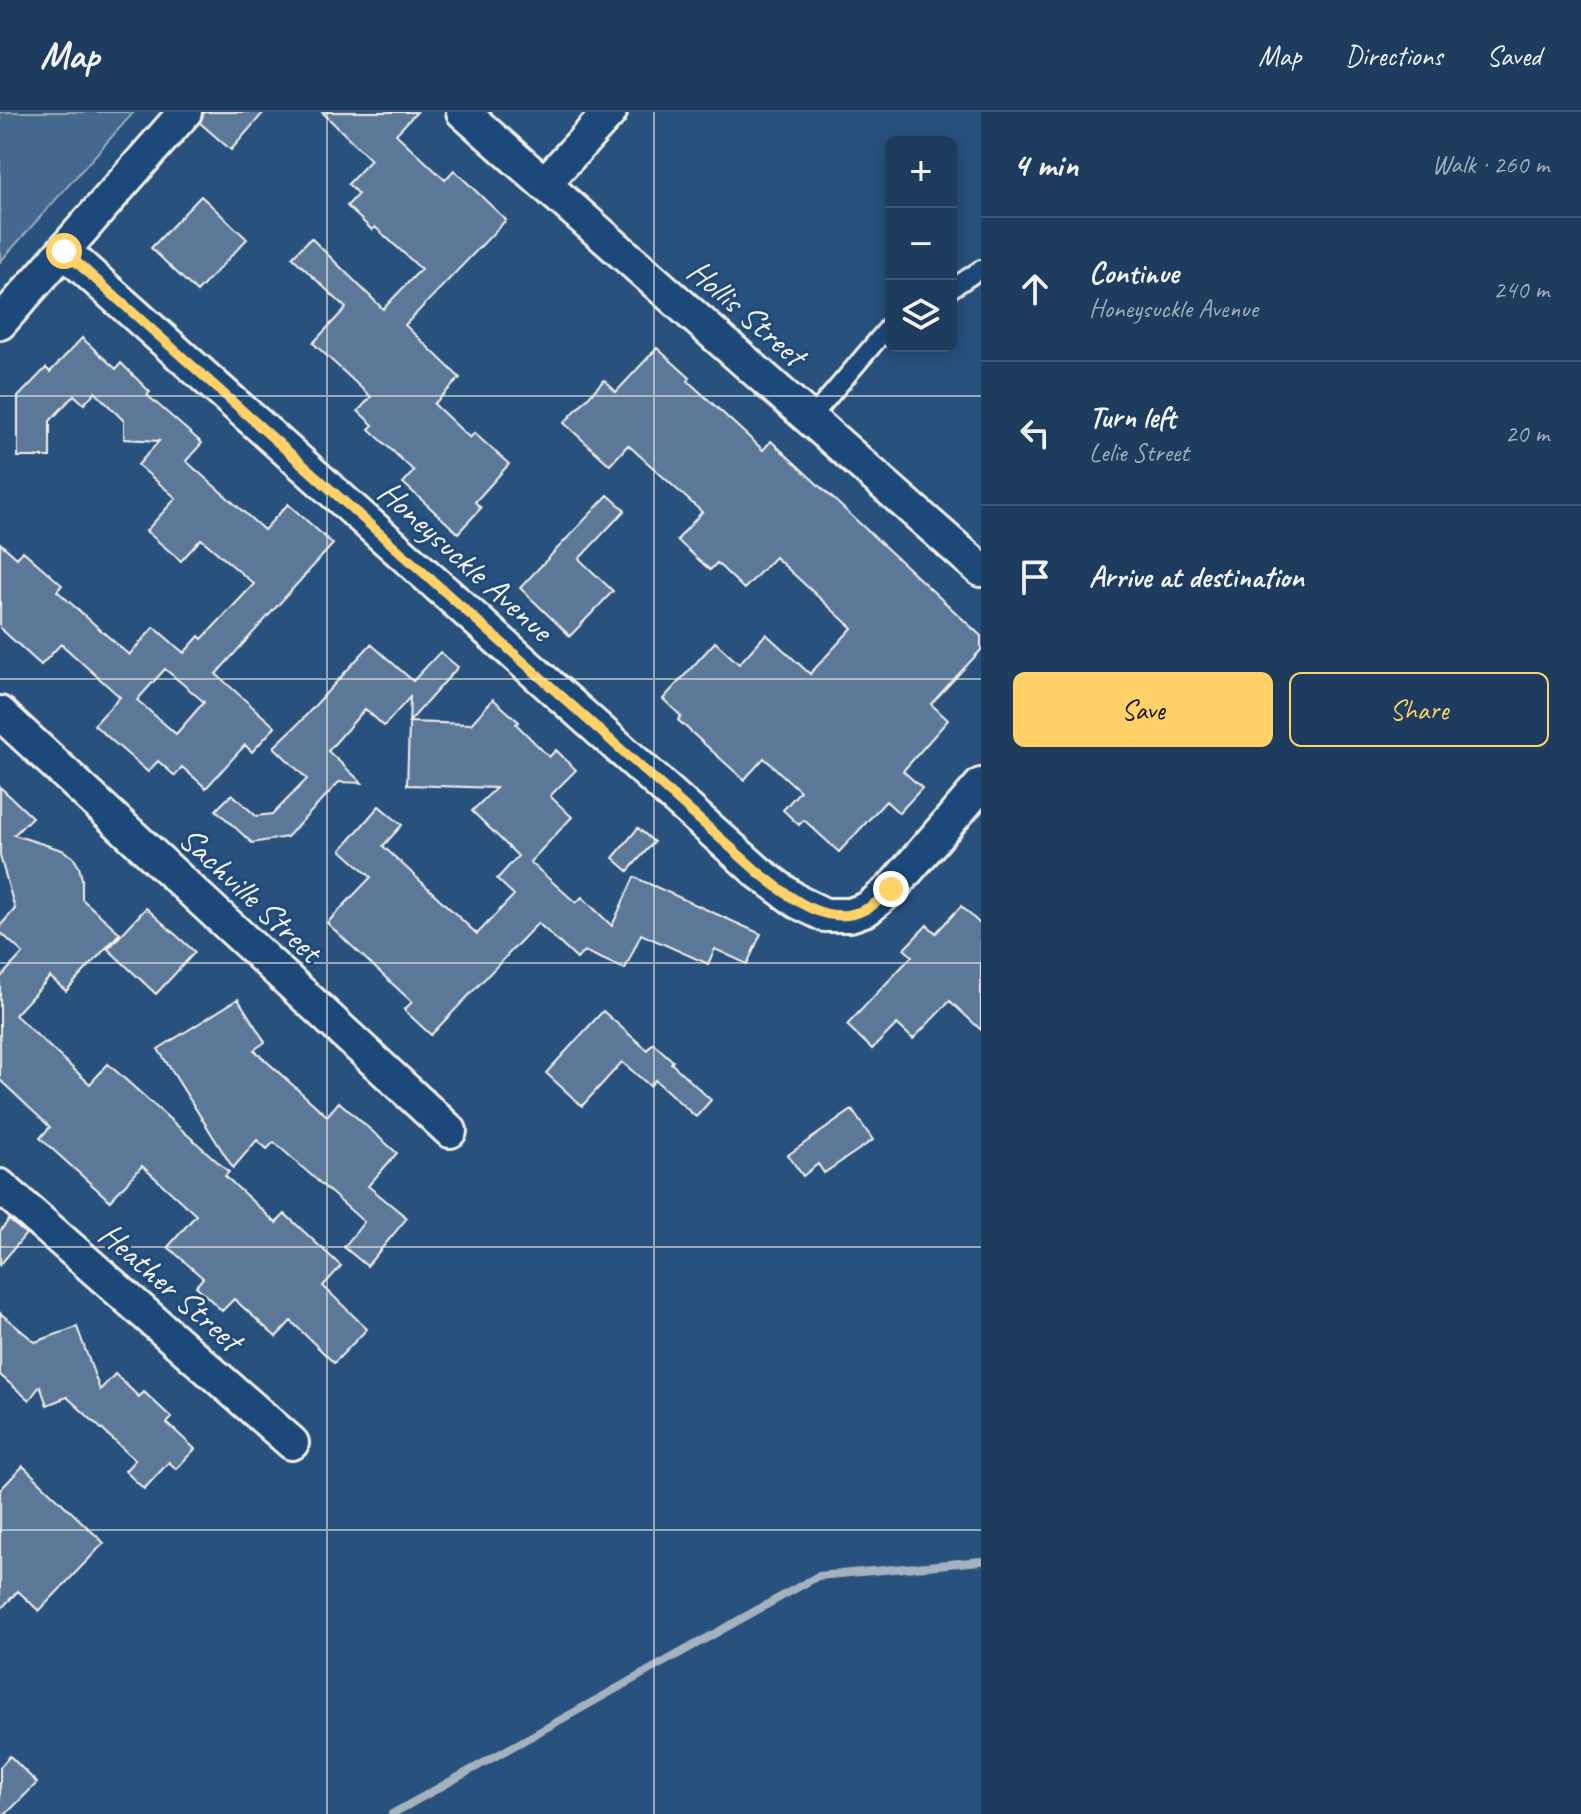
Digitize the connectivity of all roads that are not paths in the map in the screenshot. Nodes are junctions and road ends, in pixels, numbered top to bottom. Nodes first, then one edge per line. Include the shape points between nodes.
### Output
1 (185, 112) edge
2 (463, 112) edge
3 (610, 112) edge
4 (544, 184) junction
5 (64, 251) junction
6 (981, 269) edge
7 (957, 285) edge
8 (0, 323) edge
9 (885, 331) edge
10 (811, 418) junction
11 (981, 570) edge
12 (0, 713) edge
13 (981, 785) edge
14 (450, 1131) dead end
15 (0, 1186) edge
16 (292, 1443) dead end

1 - 5 street
2 - 4 street, Hollis Street
3 - 4 street
4 - 10 street, Hollis Street
5 - 8 street
5 - 13 street, Honeysuckle Avenue via 758,872 798,902 825,915 867,909 891,889
6 - 7 lane
9 - 10 lane
10 - 11 street, Hollis Street
12 - 14 street, Sachville Street
15 - 16 street, Heather Street

